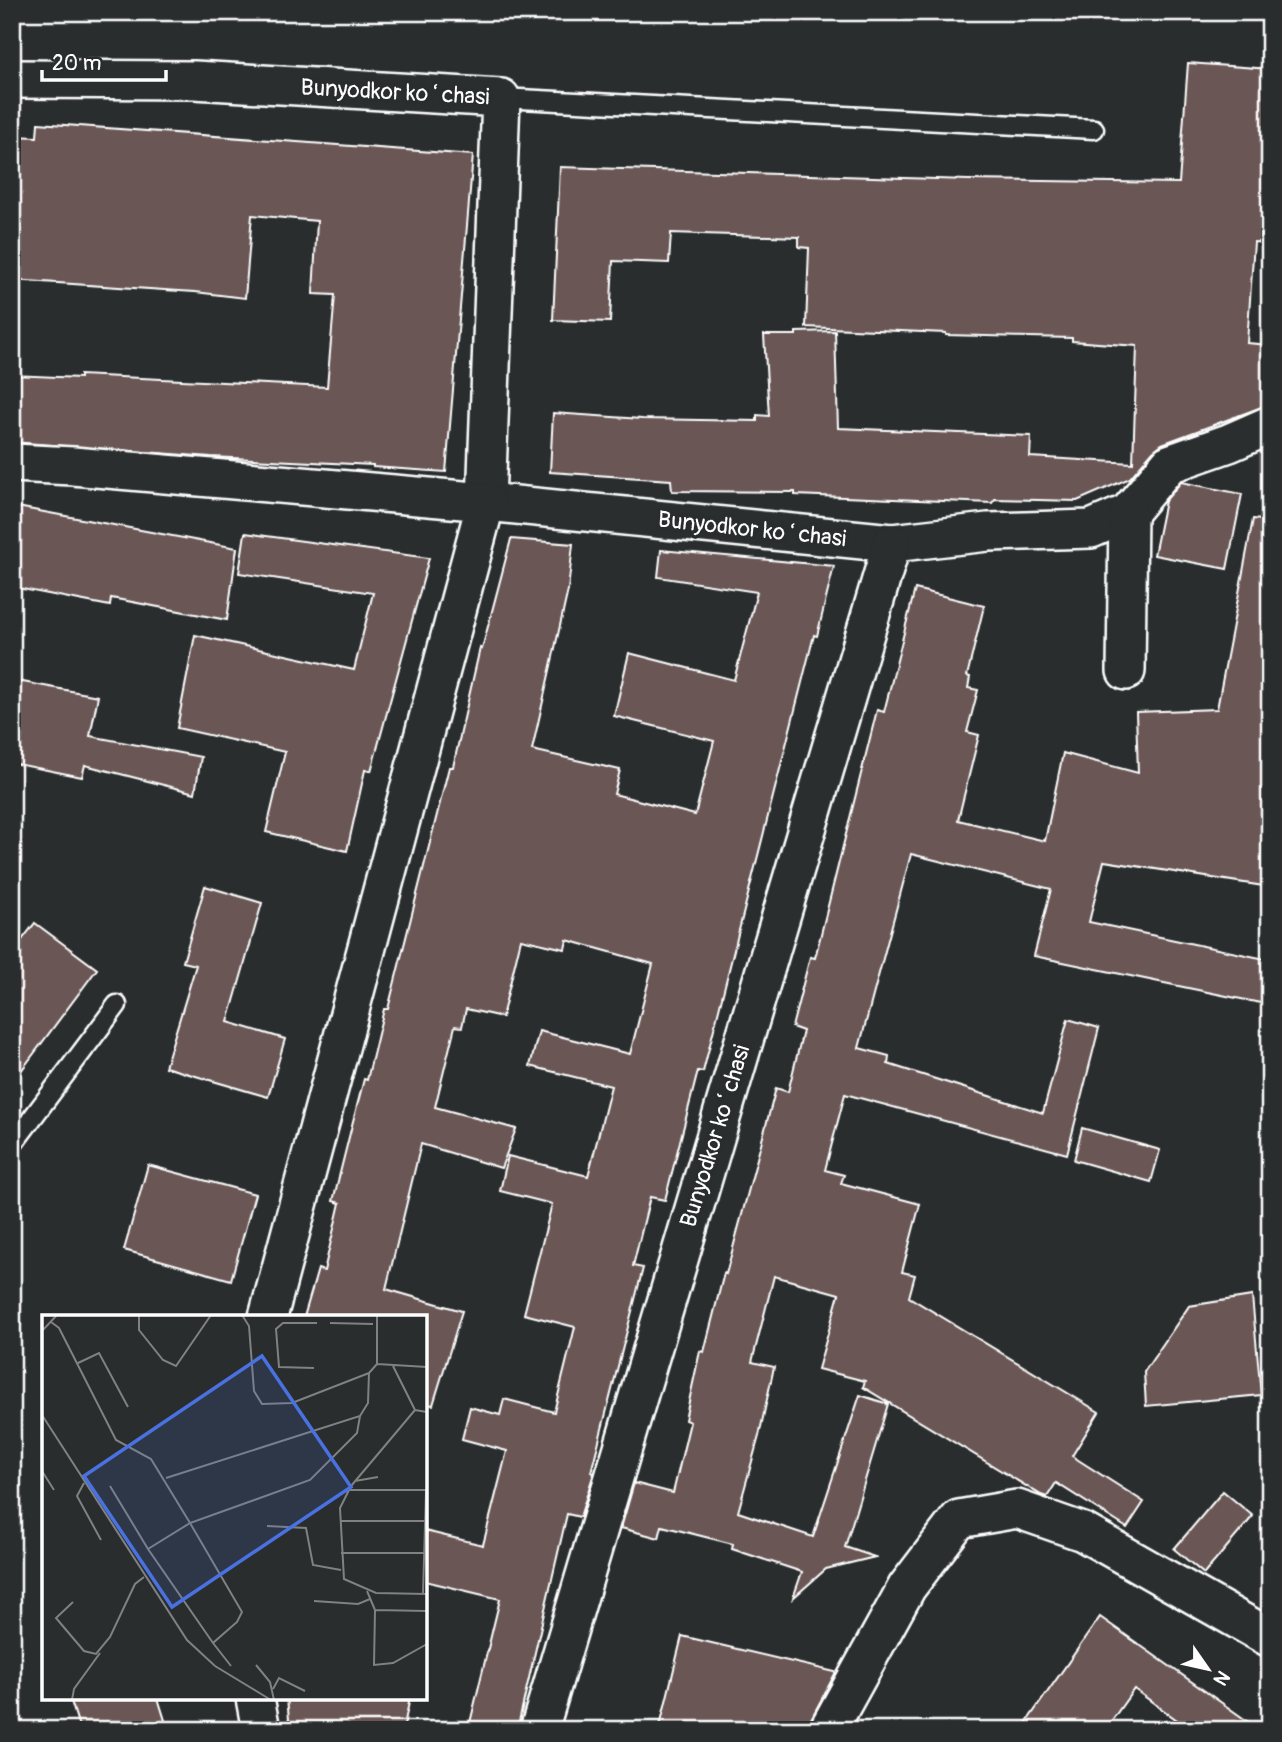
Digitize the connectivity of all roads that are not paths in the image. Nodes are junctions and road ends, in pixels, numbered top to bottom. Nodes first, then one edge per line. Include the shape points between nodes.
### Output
1 (12, 79) edge
2 (501, 98) junction
3 (1094, 129) dead end
4 (1270, 425) edge
5 (12, 463) edge
6 (486, 502) junction
7 (1128, 513) junction
8 (892, 543) junction
9 (1126, 671) dead end
10 (117, 1005) dead end
11 (12, 1145) edge
12 (269, 1315) edge
13 (1270, 1638) edge
14 (255, 1700) edge
15 (261, 1730) edge
16 (539, 1730) edge
17 (828, 1730) edge

1 - 2 street, Bunyodkor koʻchasi via 194,80
2 - 3 lane
2 - 6 street, Bunyodkor koʻchasi
4 - 7 street, Bunyodkor koʻchasi via 1169,464
5 - 6 street, Bunyodkor koʻchasi
6 - 8 street, Bunyodkor koʻchasi
6 - 12 street, Bunyodkor koʻchasi
7 - 8 street, Bunyodkor koʻchasi via 1091,529 988,532
7 - 9 street
8 - 16 street, Bunyodkor koʻchasi
10 - 11 lane
13 - 17 street via 1083,1532 1017,1509 959,1519 908,1587
14 - 15 street

